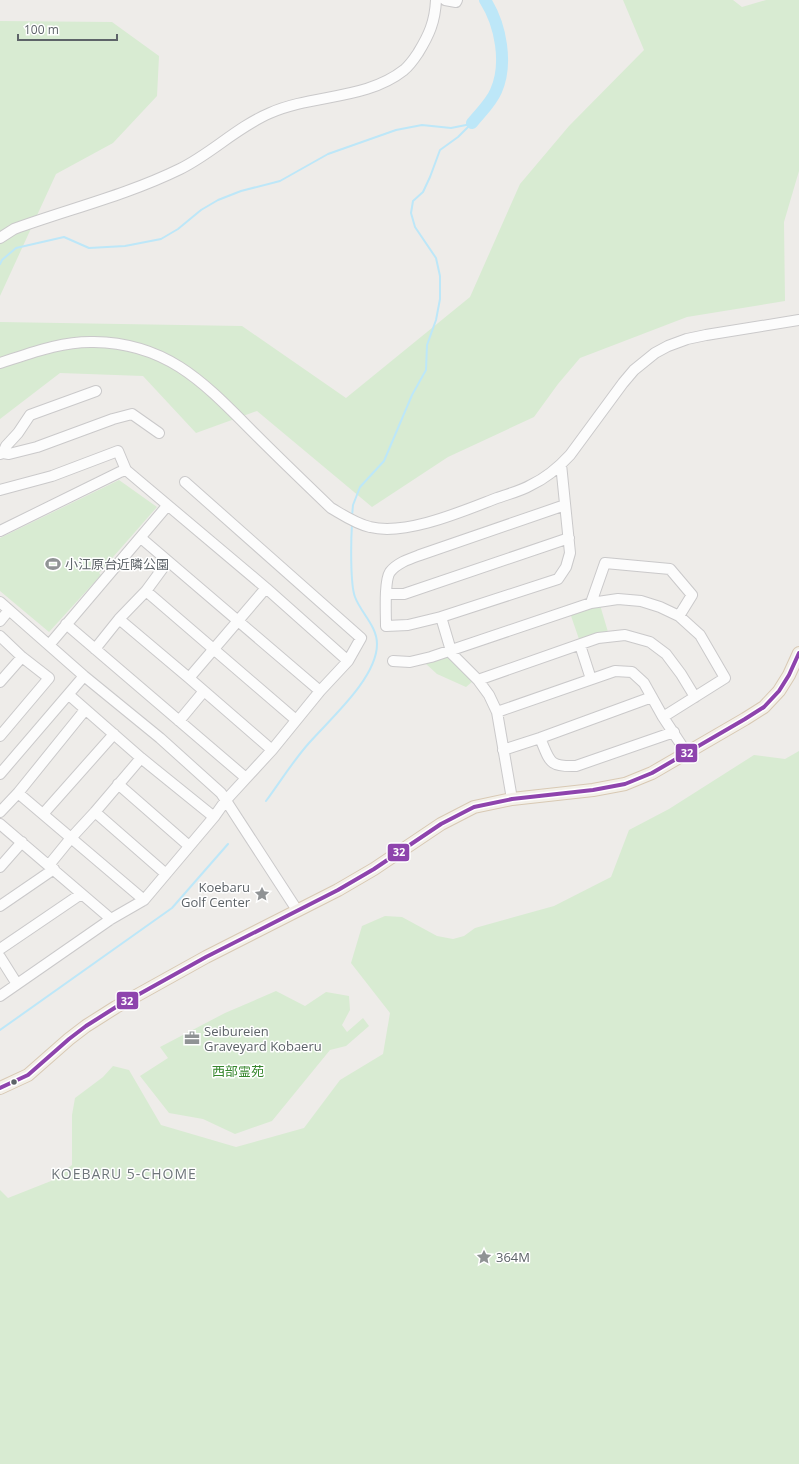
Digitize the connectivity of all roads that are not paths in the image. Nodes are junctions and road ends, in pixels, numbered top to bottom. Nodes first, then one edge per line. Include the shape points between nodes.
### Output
1 (436, 0) edge
2 (445, 0) edge
3 (457, 0) edge
4 (0, 238) edge
5 (799, 320) edge
6 (0, 363) edge
7 (96, 391) dead end
8 (159, 433) dead end
9 (2, 453) edge
10 (561, 464) junction
11 (126, 470) junction
12 (185, 482) dead end
13 (0, 490) edge
14 (565, 505) junction
15 (168, 506) junction
16 (0, 531) edge
17 (141, 538) junction
18 (569, 538) junction
19 (168, 561) junction
20 (266, 588) junction
21 (146, 591) junction
22 (386, 594) junction
23 (0, 602) edge
24 (591, 603) junction
25 (9, 610) junction
26 (678, 616) junction
27 (441, 617) junction
28 (119, 619) junction
29 (0, 621) edge
30 (238, 621) junction
31 (66, 624) junction
32 (0, 636) edge
33 (49, 644) junction
34 (580, 645) junction
35 (95, 649) junction
36 (213, 650) junction
37 (451, 651) junction
38 (799, 653) edge
39 (22, 657) junction
40 (348, 661) junction
41 (393, 661) dead end
42 (84, 676) junction
43 (189, 678) junction
44 (591, 679) junction
45 (478, 680) junction
46 (0, 682) edge
47 (204, 691) junction
48 (320, 691) junction
49 (69, 694) junction
50 (652, 697) junction
51 (695, 697) junction
52 (86, 710) junction
53 (496, 712) junction
54 (663, 717) junction
55 (296, 720) junction
56 (179, 721) junction
57 (674, 732) junction
58 (114, 734) junction
59 (0, 736) edge
60 (540, 738) junction
61 (272, 750) junction
62 (503, 750) junction
63 (686, 752) junction
64 (141, 758) junction
65 (0, 774) edge
66 (246, 778) junction
67 (118, 784) junction
68 (18, 793) junction
69 (512, 799) junction
70 (226, 800) junction
71 (0, 812) edge
72 (95, 812) junction
73 (43, 814) junction
74 (214, 818) junction
75 (0, 824) edge
76 (71, 838) junction
77 (22, 842) junction
78 (189, 846) junction
79 (0, 867) edge
80 (51, 867) junction
81 (166, 874) junction
82 (81, 894) junction
83 (144, 900) junction
84 (0, 906) edge
85 (297, 910) junction
86 (111, 919) junction
87 (0, 949) edge
88 (0, 957) edge
89 (17, 984) junction
90 (0, 996) edge
91 (0, 1088) edge

1 - 4 street via 436,12 428,36 412,62 391,78 369,88 270,113 255,120 182,168 151,184 14,229
2 - 3 street
5 - 10 street via 699,336 655,353 634,370 581,442
6 - 10 street via 54,346 93,342 140,348 161,356 206,385 332,508 370,527 416,526 467,510 531,485
7 - 9 street via 30,415
8 - 9 street via 132,414 37,447 9,454
10 - 14 street
11 - 13 street via 118,451 52,476
11 - 15 street
11 - 16 street
12 - 40 street via 361,638
14 - 18 street
14 - 22 street via 406,560 389,574
15 - 17 street
15 - 20 street
17 - 19 street
17 - 31 street
18 - 22 street via 404,594
18 - 27 street via 570,552 566,567 558,579
19 - 21 street
19 - 30 street
20 - 30 street
20 - 40 street
21 - 28 street
21 - 36 street
22 - 27 street via 386,626 408,625
23 - 25 street
24 - 26 street via 618,599 641,600
24 - 26 street via 605,563 670,569 692,595
24 - 37 street
25 - 29 street
25 - 33 street
26 - 51 street via 700,635 725,678
27 - 37 street
28 - 35 street
28 - 43 street
30 - 36 street
30 - 48 street
31 - 33 street
31 - 35 street
32 - 39 street
33 - 42 street
34 - 44 street
34 - 45 street
34 - 51 street via 598,638 626,635 650,642 666,654
35 - 56 street
36 - 43 street
36 - 55 street
37 - 41 street via 410,662
37 - 45 street
38 - 63 main road via 790,675 764,707
39 - 46 street
39 - 59 street via 49,678
40 - 48 street
42 - 49 street
42 - 70 street via 160,738 221,792
43 - 47 street
44 - 50 street via 615,671 632,672 644,683
44 - 53 street
45 - 53 street via 489,695
47 - 56 street
47 - 61 street
48 - 55 street
49 - 52 street
49 - 65 street
50 - 54 street
50 - 60 street
51 - 54 street
52 - 58 street
52 - 68 street
53 - 62 street
54 - 57 street
55 - 61 street
56 - 66 street
57 - 60 street via 576,766 560,766 549,760
57 - 63 street
58 - 64 street
58 - 73 street
60 - 62 street
61 - 66 street
62 - 69 street
63 - 69 main road via 652,773 625,784
64 - 67 street
64 - 74 street
66 - 70 street
67 - 72 street
67 - 78 street
68 - 71 street
68 - 73 street
69 - 85 main road via 474,807 441,824 374,869
70 - 74 street
70 - 85 street
72 - 76 street
72 - 81 street
73 - 76 street
74 - 78 street
75 - 77 street
76 - 80 street
76 - 83 street
77 - 79 street
77 - 80 street
78 - 81 street
80 - 82 street
80 - 84 street
81 - 83 street
82 - 86 street
82 - 87 street
83 - 86 street
85 - 91 main road via 116,1007 80,1030 28,1075
86 - 89 street
88 - 89 street
89 - 90 street

